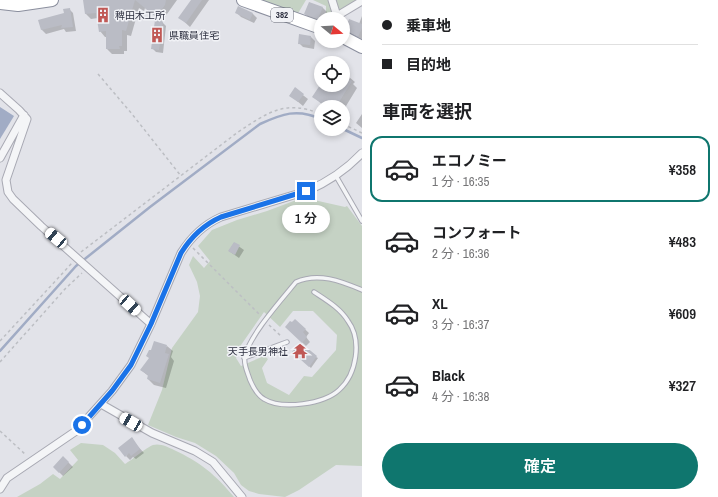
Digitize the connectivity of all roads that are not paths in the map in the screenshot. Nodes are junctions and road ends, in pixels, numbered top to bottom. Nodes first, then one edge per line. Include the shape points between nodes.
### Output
1 (52, 0) edge
2 (243, 0) edge
3 (332, 0) edge
4 (362, 1) edge
5 (0, 3) edge
6 (334, 12) edge
7 (343, 12) edge
8 (314, 25) edge
9 (350, 41) edge
10 (362, 47) edge
11 (0, 94) edge
12 (24, 115) junction
13 (362, 153) edge
14 (0, 158) edge
15 (336, 176) junction
16 (362, 221) edge
17 (362, 290) edge
18 (314, 292) dead end
19 (151, 324) junction
20 (287, 342) dead end
21 (244, 358) junction
22 (101, 404) junction
23 (0, 489) edge
24 (242, 497) edge

1 - 5 highway via 22,4
2 - 8 highway, 382
3 - 6 street
4 - 7 street
9 - 10 highway
11 - 12 street
12 - 14 street
12 - 19 street via 27,119 6,180 6,186 13,199
13 - 15 street
15 - 16 lane
15 - 19 street via 320,186 213,221 199,231 181,253
17 - 21 lane via 331,279 302,279 296,282 249,344
18 - 21 lane via 335,307 349,321 355,332 357,352 353,368 338,391 323,399 298,404 271,403 254,388
19 - 22 street via 131,365
20 - 21 lane
22 - 23 street via 76,431 7,478
22 - 24 street via 152,433 195,451 213,462

